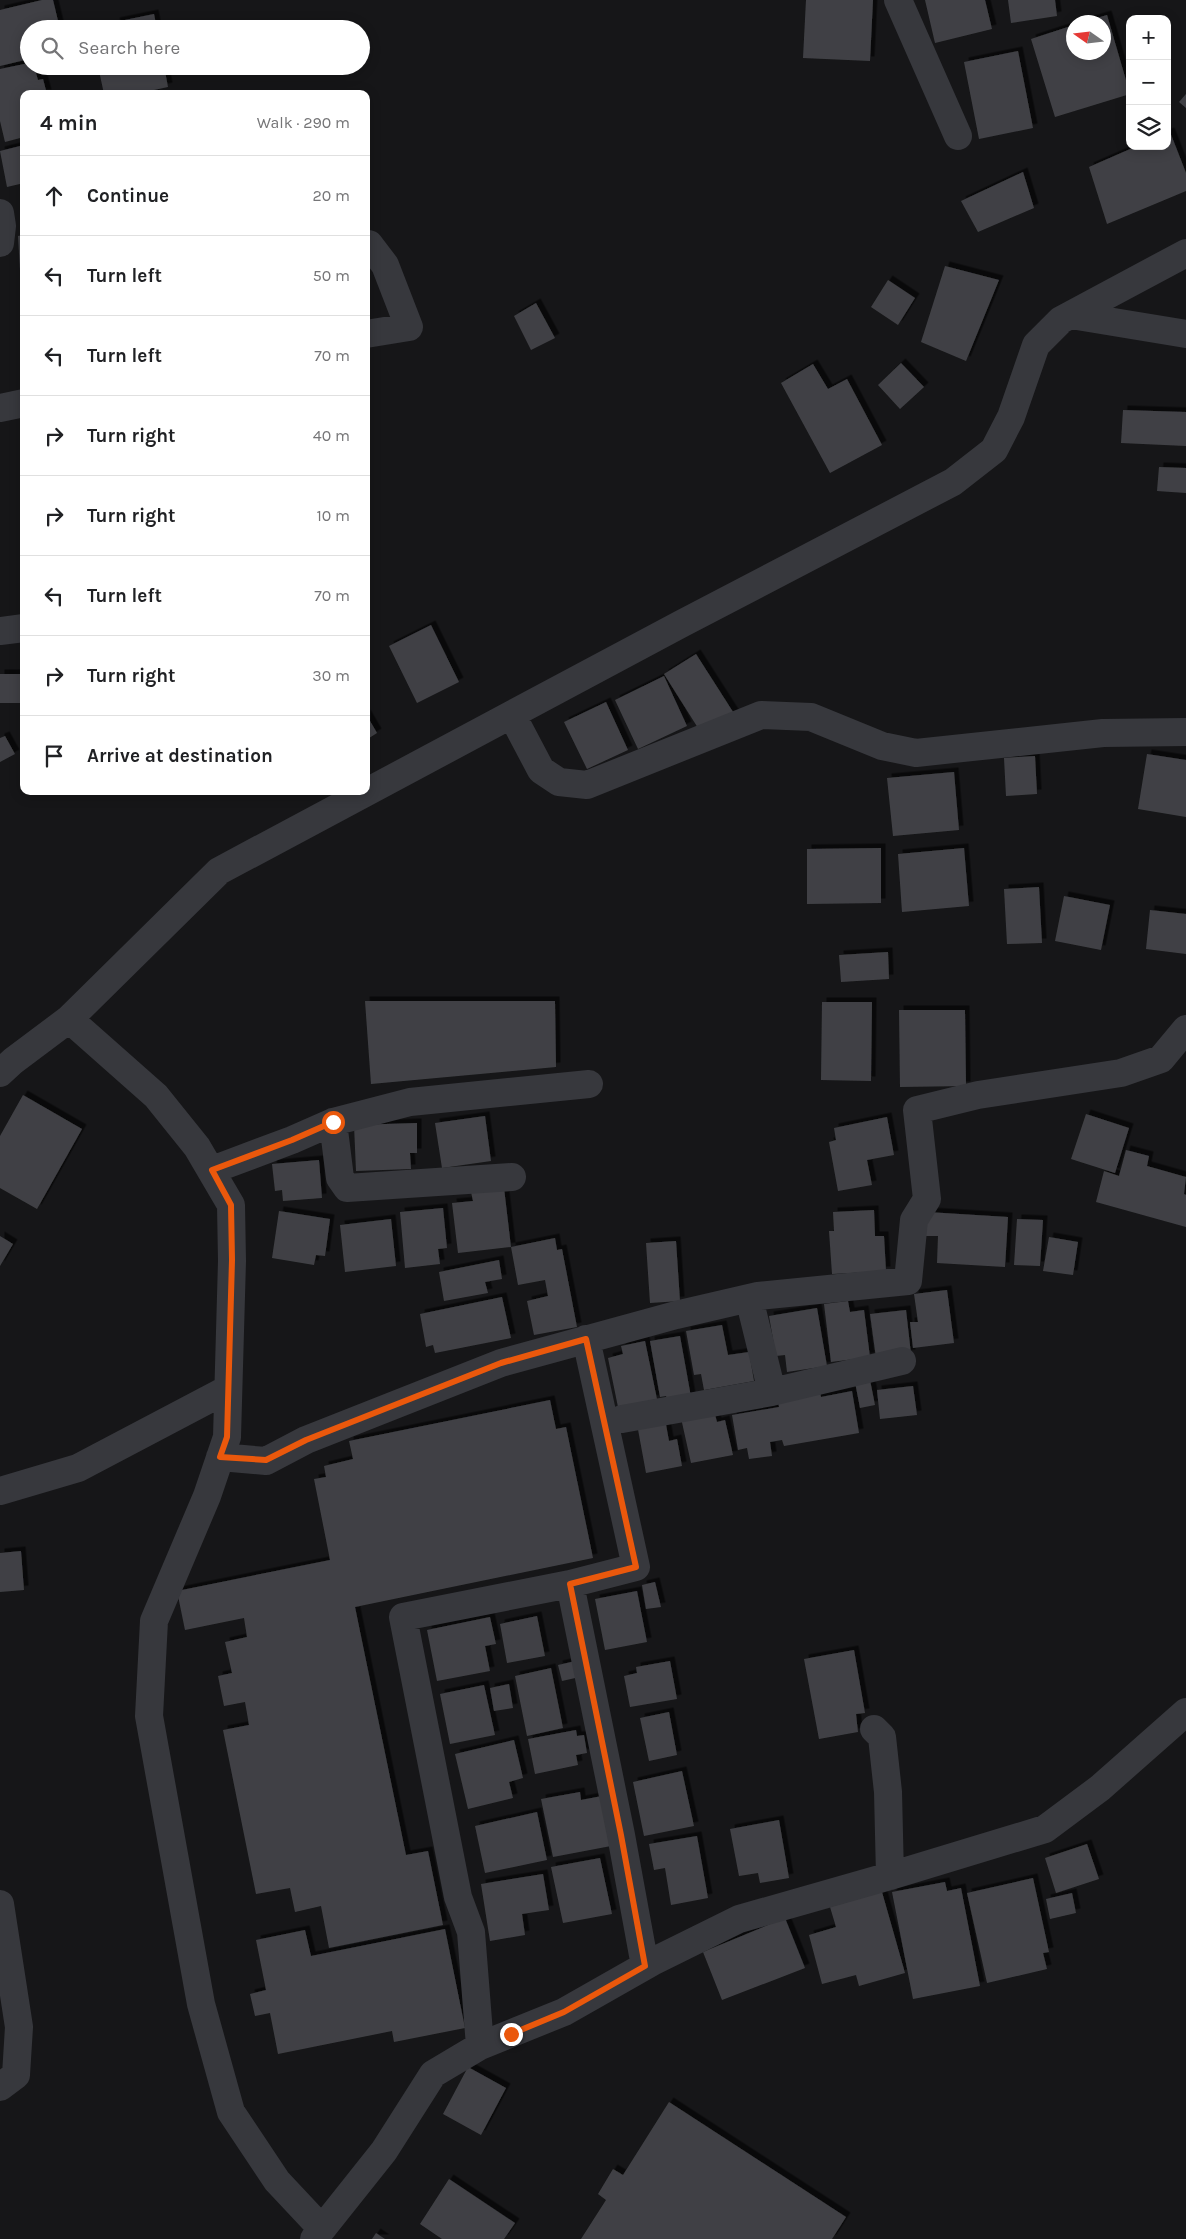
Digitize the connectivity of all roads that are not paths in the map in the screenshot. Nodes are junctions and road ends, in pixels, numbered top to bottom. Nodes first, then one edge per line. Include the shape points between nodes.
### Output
1 (898, 0) edge
2 (958, 136) dead end
3 (0, 213) edge
4 (0, 242) edge
5 (370, 245) edge
6 (1186, 253) edge
7 (1071, 315) junction
8 (370, 333) edge
9 (1186, 334) edge
10 (20, 405) edge
11 (0, 408) edge
12 (20, 628) edge
13 (0, 631) edge
14 (512, 715) junction
15 (1186, 732) edge
16 (370, 791) edge
17 (362, 795) edge
18 (69, 1019) junction
19 (1186, 1029) edge
20 (0, 1073) edge
21 (589, 1084) dead end
22 (333, 1122) junction
23 (212, 1170) junction
24 (512, 1177) dead end
25 (749, 1298) junction
26 (586, 1339) junction
27 (902, 1362) dead end
28 (228, 1389) junction
29 (772, 1392) junction
30 (622, 1419) dead end
31 (220, 1457) junction
32 (0, 1492) edge
33 (570, 1584) junction
34 (1186, 1712) edge
35 (874, 1729) dead end
36 (890, 1876) junction
37 (0, 1904) edge
38 (645, 1966) junction
39 (480, 2046) junction
40 (0, 2087) edge
41 (318, 2234) edge

1 - 2 street
3 - 4 street
5 - 8 street via 385,265 408,327
6 - 7 street
7 - 9 street
7 - 14 street via 1061,320 1036,345 1011,417 994,450 953,482
10 - 11 street
12 - 13 street
14 - 15 street via 541,770 559,782 587,785 761,715 811,717 882,746 916,753 1103,733
14 - 16 street
17 - 18 street via 219,871
18 - 20 street
18 - 23 street via 156,1096
19 - 25 street via 1160,1059 1122,1073 978,1095 917,1110 926,1199 914,1220 908,1281
21 - 22 street via 410,1102
22 - 23 street
22 - 24 street via 340,1178 347,1188
23 - 28 street via 231,1205
25 - 26 street
25 - 29 street
26 - 31 street via 501,1363 306,1440 266,1460
26 - 33 street via 636,1567
27 - 29 street
28 - 31 street via 227,1437
28 - 32 street via 78,1468
29 - 30 street
31 - 41 street via 207,1496 154,1621 149,1716 201,2004 231,2112 277,2181
33 - 38 street
33 - 39 street via 403,1617 458,1897 471,1932
34 - 36 street via 1100,1788 1045,1829
35 - 36 street via 882,1737 888,1792
36 - 38 street via 739,1919
37 - 40 street via 19,2027 16,2075
38 - 39 street via 564,2012
39 - 41 street via 432,2074 384,2151

